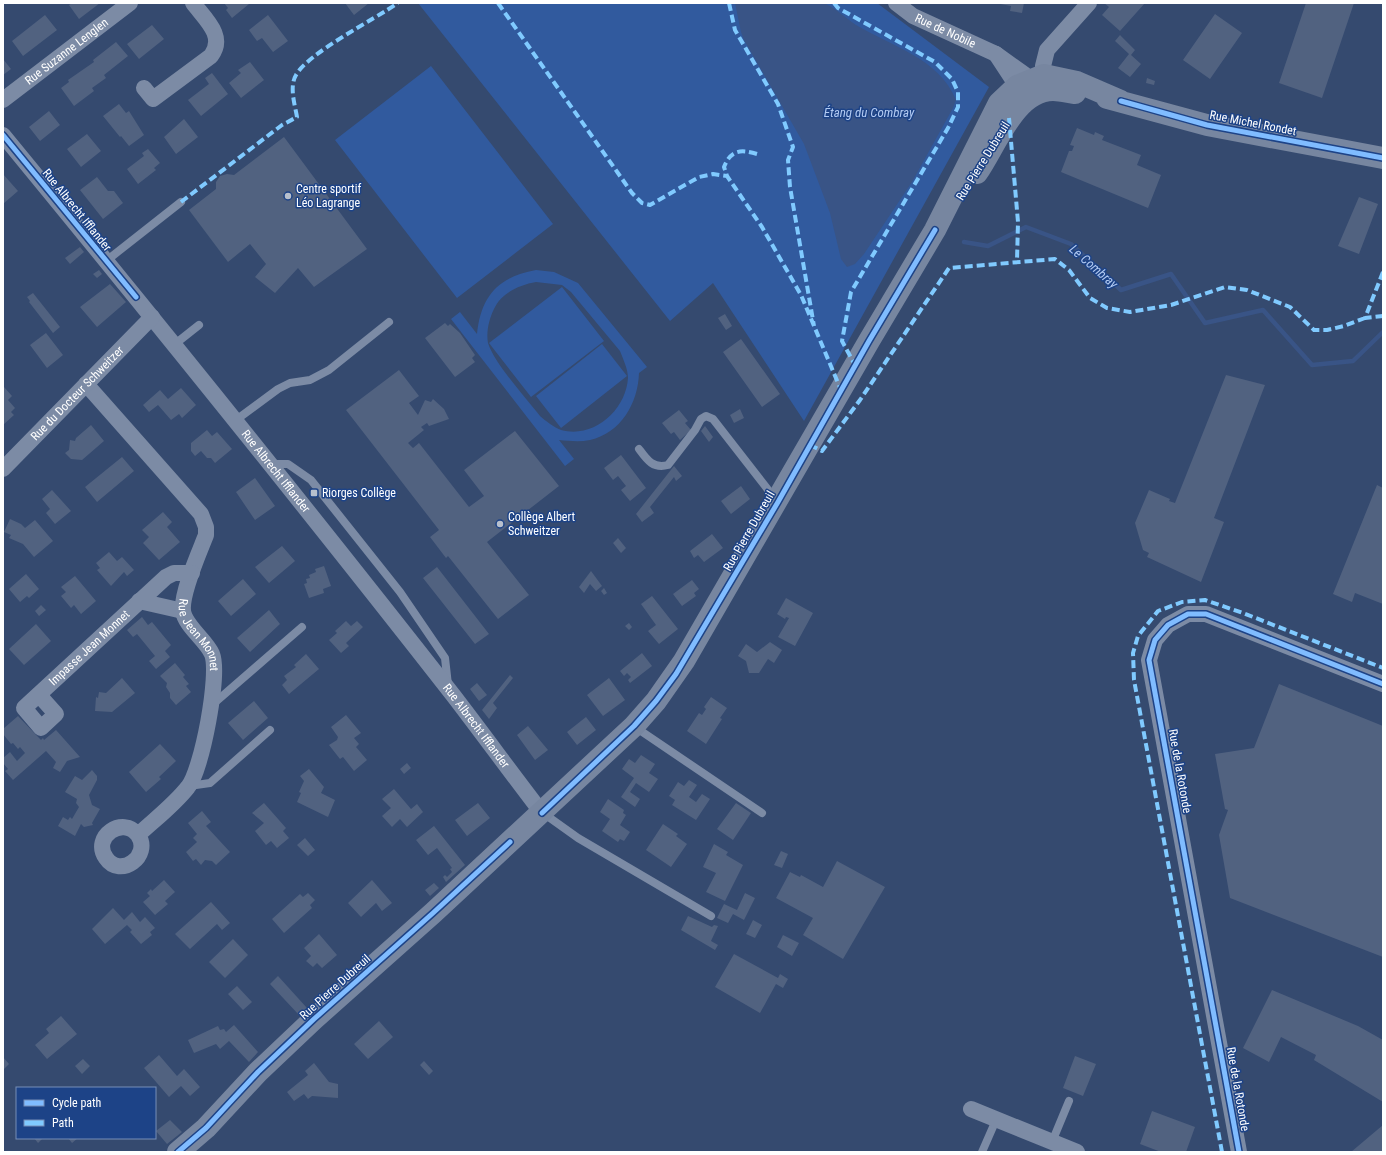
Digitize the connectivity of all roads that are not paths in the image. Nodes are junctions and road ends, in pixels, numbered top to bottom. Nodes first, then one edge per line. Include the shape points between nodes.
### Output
1 (130, 3) edge
2 (193, 3) edge
3 (896, 3) edge
4 (1088, 3) edge
5 (1036, 85) junction
6 (144, 88) dead end
7 (3, 100) edge
8 (3, 135) edge
9 (1383, 158) edge
10 (181, 202) dead end
11 (936, 230) junction
12 (106, 261) junction
13 (152, 317) junction
14 (390, 322) dead end
15 (199, 325) dead end
16 (175, 344) junction
17 (86, 384) junction
18 (236, 420) junction
19 (639, 449) dead end
20 (270, 464) junction
21 (3, 469) edge
22 (778, 502) junction
23 (192, 573) junction
24 (139, 601) junction
25 (183, 611) junction
26 (302, 627) dead end
27 (1383, 684) edge
28 (449, 690) junction
29 (39, 695) dead end
30 (211, 707) junction
31 (634, 726) junction
32 (270, 730) dead end
33 (189, 786) junction
34 (762, 812) dead end
35 (542, 813) junction
36 (138, 835) dead end
37 (711, 916) dead end
38 (1069, 1101) dead end
39 (971, 1109) dead end
40 (996, 1120) junction
41 (1052, 1142) junction
42 (178, 1152) edge
43 (982, 1152) edge
44 (1077, 1152) edge
45 (1239, 1152) edge

1 - 7 street, Rue Suzanne Lenglen
2 - 6 street via 214,31 216,49 153,99
3 - 5 street, Rue de Nobile via 913,16 996,54
4 - 5 street via 1047,50
5 - 9 street, Rue Michel Rondet via 1121,101 1207,125
5 - 11 street, Rue Pierre Dubreuil via 1009,118 958,202
5 - 11 street, Rue Pierre Dubreuil via 999,103
8 - 12 street, Rue Albrecht Ifflander
10 - 12 lane
11 - 22 street, Rue Pierre Dubreuil via 869,341
12 - 13 street, Rue Albrecht Ifflander
13 - 16 street, Rue Albrecht Ifflander
13 - 17 street, Rue du Docteur Schweitzer
14 - 18 lane via 329,370 310,380 290,383 278,389
15 - 16 lane
16 - 18 street, Rue Albrecht Ifflander
17 - 21 street, Rue du Docteur Schweitzer
17 - 23 street, Rue Jean Monnet via 204,520 206,535
18 - 20 street, Rue Albrecht Ifflander
19 - 22 lane via 653,465 668,465 701,419 706,416 713,419
20 - 28 street, Rue Albrecht Ifflander
20 - 28 lane via 288,464 311,480 377,562 446,658
22 - 31 street, Rue Pierre Dubreuil via 676,674
23 - 24 street, Impasse Jean Monnet via 174,573 166,576
23 - 25 street, Rue Jean Monnet
24 - 25 street, Impasse Jean Monnet
24 - 29 street, Impasse Jean Monnet
25 - 30 street, Rue Jean Monnet via 190,625 212,653 215,673
26 - 30 lane
27 - 45 street, Rue de la Rotonde via 1206,614 1188,614 1168,625 1155,640 1149,660
28 - 35 street, Rue Albrecht Ifflander
30 - 33 street, Rue Jean Monnet via 198,764
31 - 34 lane
31 - 35 street, Rue Pierre Dubreuil
32 - 33 lane via 210,783
33 - 36 street, Rue Jean Monnet
35 - 37 lane via 578,838
35 - 42 street, Rue Pierre Dubreuil via 314,1019 258,1072 206,1128
38 - 41 lane
39 - 40 street
40 - 41 street
40 - 43 lane
41 - 44 street

